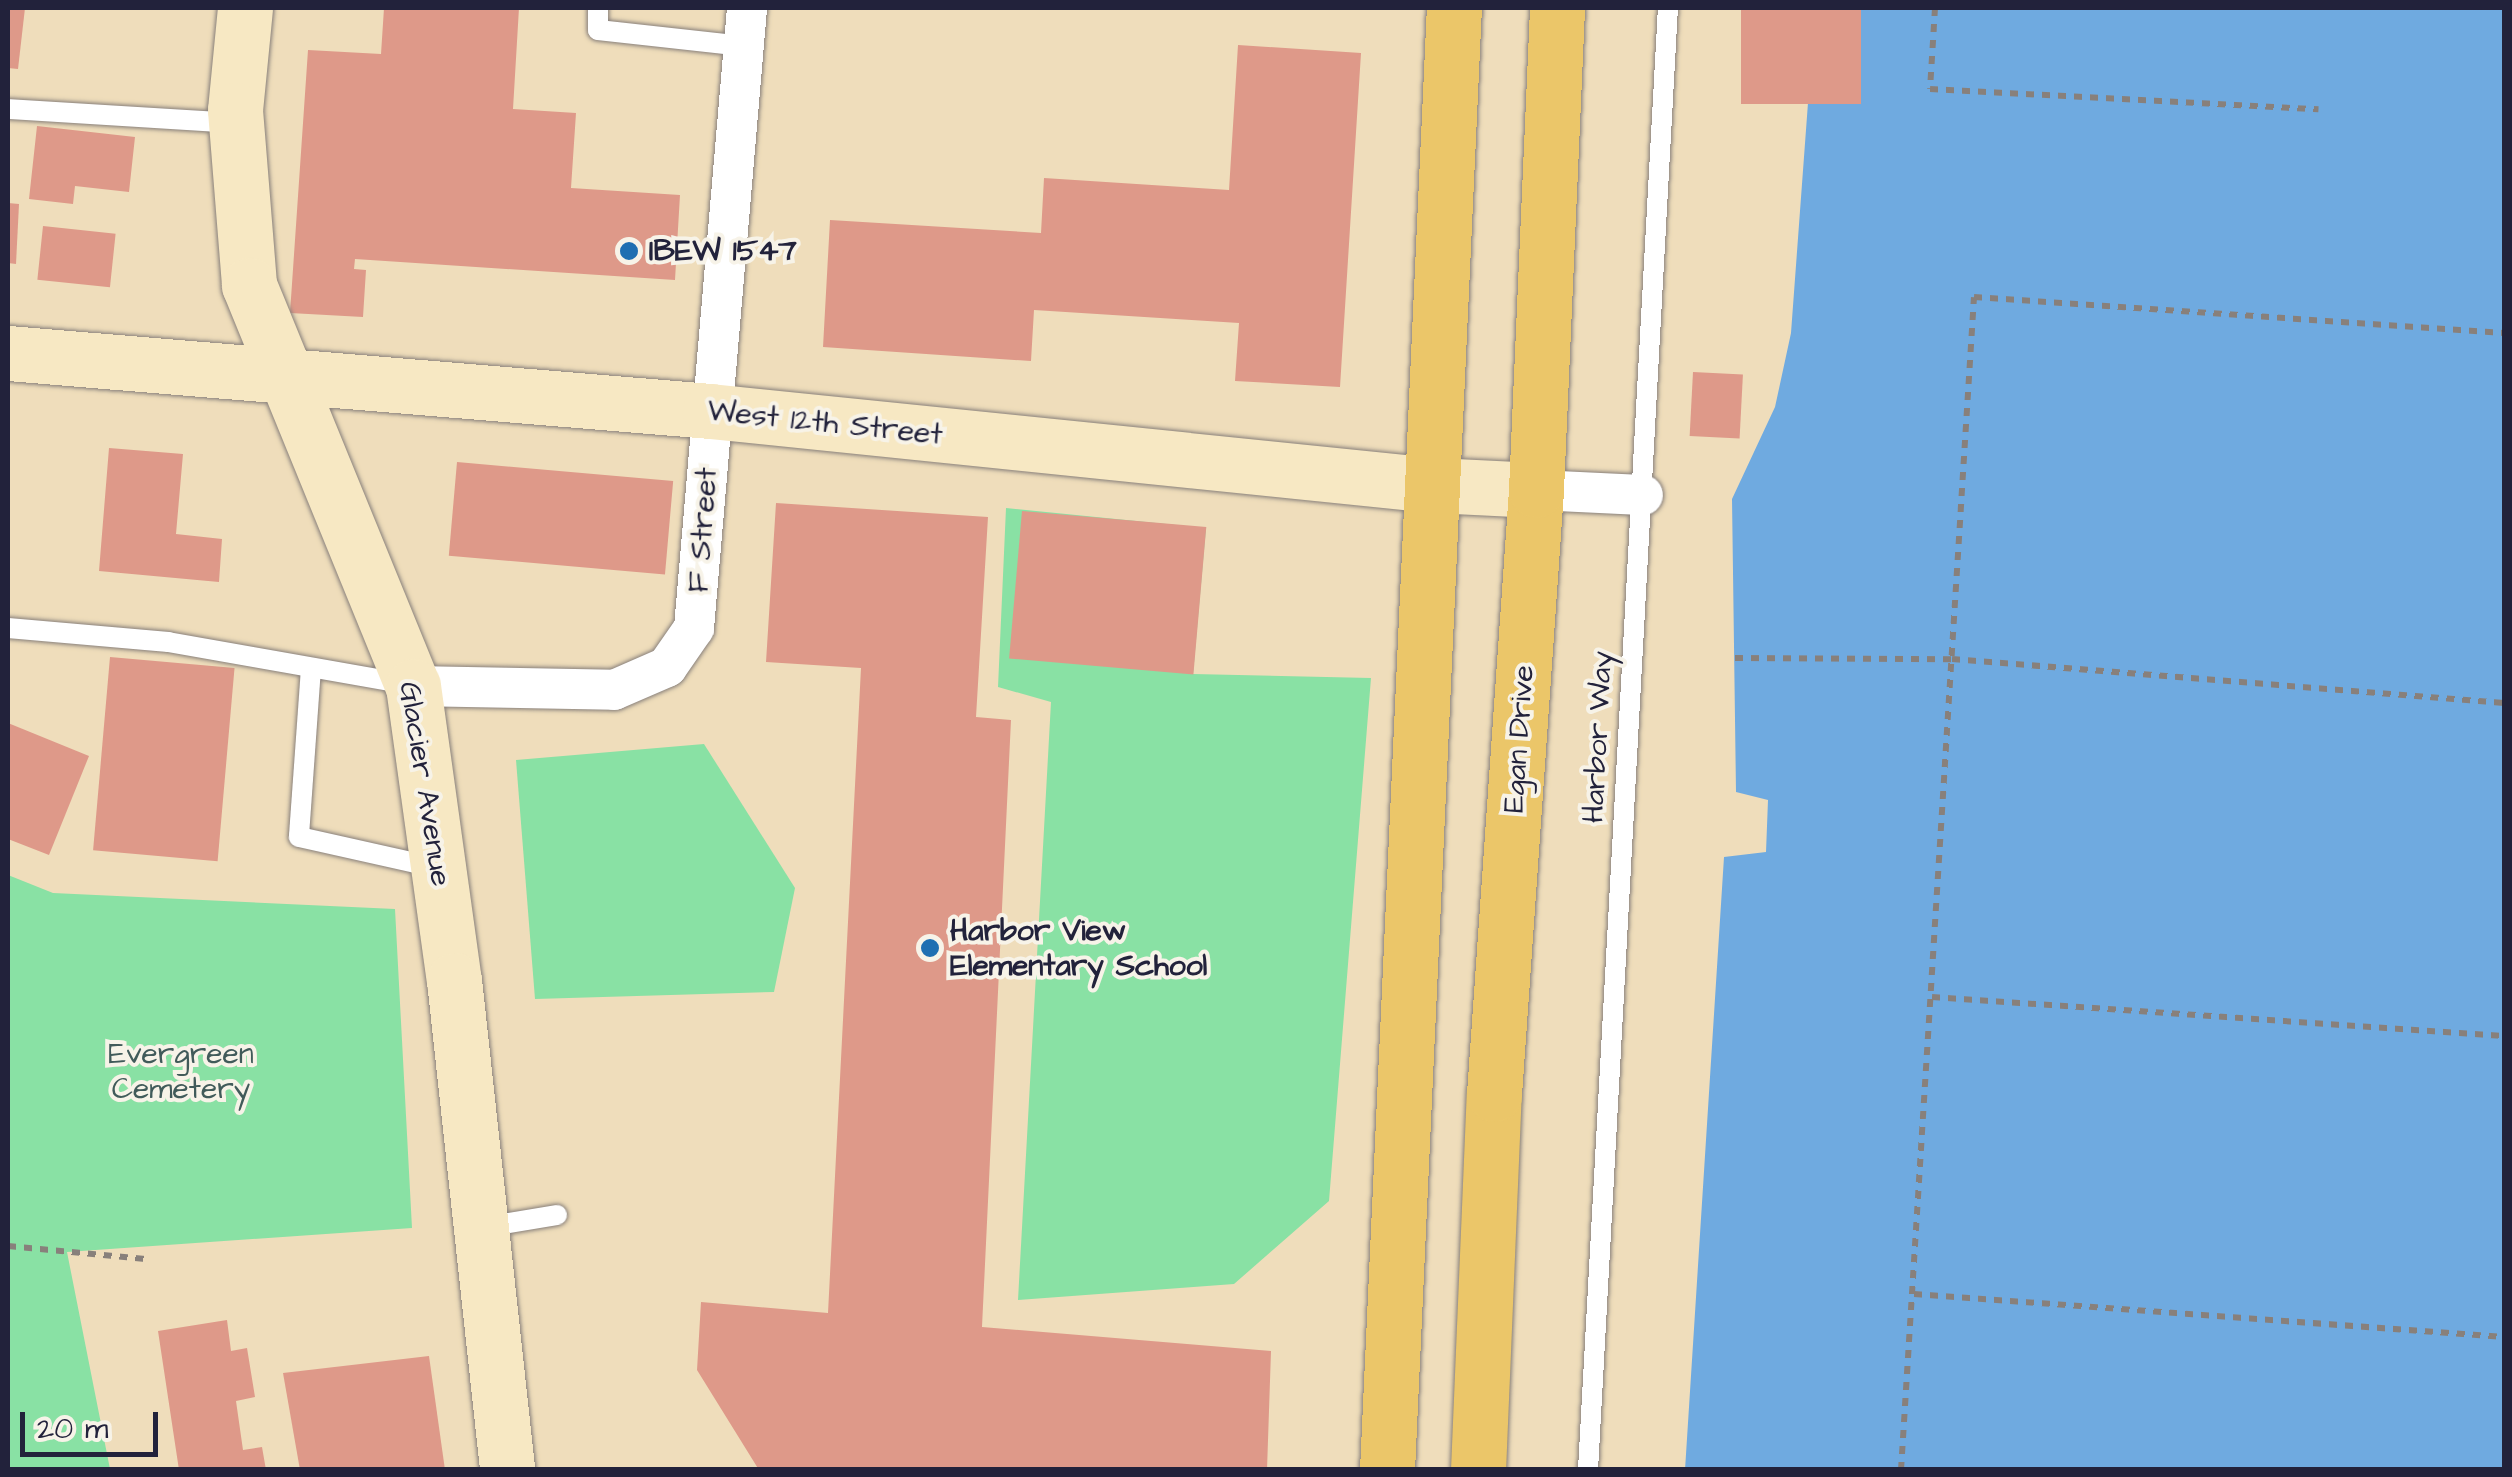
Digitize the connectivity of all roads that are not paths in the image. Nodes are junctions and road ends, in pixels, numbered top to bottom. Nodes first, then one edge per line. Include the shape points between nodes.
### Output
1 (246, 8) edge
2 (598, 8) edge
3 (1454, 8) edge
4 (1668, 8) edge
5 (1562, 21) edge
6 (745, 27) edge
7 (8, 108) edge
8 (236, 123) junction
9 (8, 354) edge
10 (288, 376) junction
11 (710, 411) junction
12 (1434, 485) junction
13 (1536, 490) junction
14 (1643, 495) junction
15 (8, 628) edge
16 (311, 668) junction
17 (413, 686) junction
18 (440, 868) junction
19 (557, 1215) dead end
20 (481, 1228) junction
21 (507, 1470) edge
22 (1387, 1470) edge
23 (1478, 1470) edge
24 (1588, 1470) edge

1 - 8 main road, Glacier Avenue
2 - 6 lane via 598,30
3 - 12 highway
4 - 14 lane, Harbor Way
5 - 13 highway, Egan Drive
6 - 11 street, F Street
7 - 8 lane
8 - 10 main road, Glacier Avenue via 249,286
9 - 10 main road, West 12th Street
10 - 11 main road, West 12th Street
10 - 17 main road, Glacier Avenue
11 - 12 main road, West 12th Street
11 - 17 street, F Street via 705,552 694,628 667,666 614,690
12 - 13 main road, West 12th Street
12 - 22 highway
13 - 14 street, West 12th Street
13 - 23 highway, Egan Drive via 1494,1094
14 - 24 lane, Harbor Way
15 - 16 lane via 168,642
16 - 17 lane
16 - 18 lane via 300,837
17 - 18 main road, Glacier Avenue
18 - 20 main road, Glacier Avenue
19 - 20 lane
20 - 21 main road, Glacier Avenue

